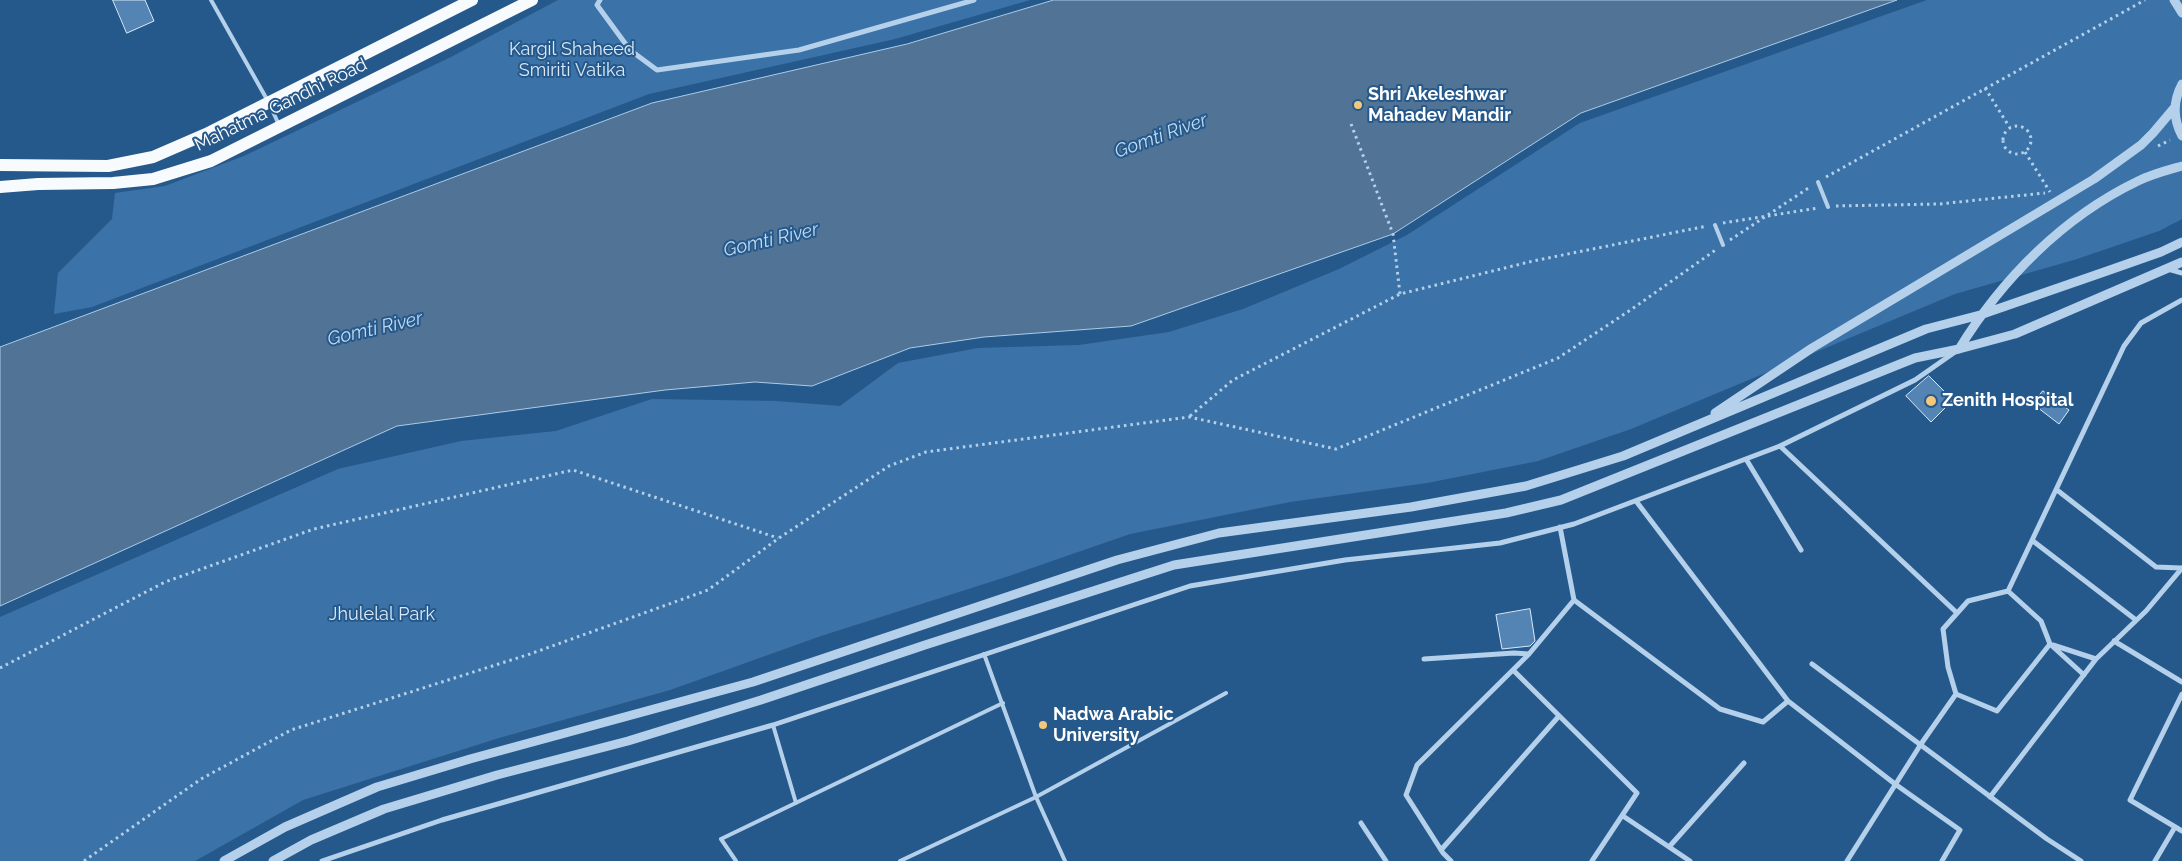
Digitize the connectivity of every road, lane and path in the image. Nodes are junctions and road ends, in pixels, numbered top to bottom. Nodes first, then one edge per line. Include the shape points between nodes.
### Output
1 (211, 0) edge
2 (472, 0) edge
3 (532, 0) edge
4 (600, 0) edge
5 (974, 0) edge
6 (2145, 0) edge
7 (2174, 0) edge
8 (2181, 14) edge
9 (2182, 83) edge
10 (1985, 88) junction
11 (269, 103) junction
12 (2175, 107) junction
13 (1351, 124) dead end
14 (280, 126) junction
15 (2010, 128) junction
16 (2182, 135) edge
17 (2156, 147) dead end
18 (2025, 152) junction
19 (0, 164) edge
20 (2182, 166) edge
21 (1818, 182) junction
22 (0, 187) edge
23 (2059, 190) dead end
24 (2051, 192) junction
25 (1828, 207) junction
26 (1765, 216) junction
27 (1715, 225) junction
28 (2182, 242) edge
29 (1724, 245) junction
30 (2182, 262) edge
31 (2167, 269) junction
32 (2182, 273) edge
33 (1400, 294) junction
34 (2182, 300) edge
35 (1980, 315) junction
36 (1958, 349) junction
37 (1189, 416) junction
38 (1698, 424) junction
39 (1780, 446) junction
40 (1746, 458) junction
41 (2057, 490) junction
42 (1636, 501) junction
43 (1560, 527) junction
44 (779, 538) junction
45 (2033, 541) junction
46 (1801, 550) dead end
47 (2182, 568) edge
48 (2008, 591) junction
49 (1574, 600) junction
50 (1957, 613) junction
51 (2136, 620) junction
52 (2114, 641) junction
53 (2050, 644) junction
54 (984, 654) junction
55 (1529, 654) junction
56 (1424, 659) dead end
57 (2096, 660) junction
58 (1812, 664) dead end
59 (0, 668) edge
60 (1513, 670) junction
61 (2084, 675) junction
62 (2182, 682) edge
63 (1226, 693) dead end
64 (1956, 694) junction
65 (2182, 694) edge
66 (1788, 701) junction
67 (1003, 703) junction
68 (1559, 716) junction
69 (773, 725) junction
70 (1921, 744) junction
71 (1744, 764) dead end
72 (1895, 784) junction
73 (1036, 797) junction
74 (1990, 797) junction
75 (796, 803) junction
76 (1623, 816) junction
77 (1361, 823) dead end
78 (2175, 827) junction
79 (2182, 831) edge
80 (1669, 847) junction
81 (1441, 850) junction
82 (84, 861) edge
83 (224, 861) edge
84 (273, 861) edge
85 (322, 861) edge
86 (736, 861) edge
87 (900, 861) edge
88 (1065, 861) edge
89 (1386, 861) edge
90 (1451, 861) edge
91 (1592, 861) edge
92 (1690, 861) edge
93 (1846, 861) edge
94 (1942, 861) edge
95 (2081, 861) edge
96 (2155, 861) edge

1 - 11 lane
2 - 11 main road, Mahatma Gandhi Road
3 - 14 main road, Mahatma Gandhi Road
4 - 5 street via 597,6 630,50 657,70 799,50
6 - 10 path
7 - 8 street
9 - 12 street
10 - 15 path
10 - 21 path
11 - 14 lane
11 - 19 main road, Mahatma Gandhi Road via 153,157 108,166
12 - 16 street via 2175,118
12 - 38 street via 2140,145 2094,179 1812,348
13 - 33 path via 1393,234
14 - 22 main road, Mahatma Gandhi Road via 211,161 153,180
15 - 18 path via 2018,126 2030,132 2032,141
15 - 18 path via 2004,136 2004,146 2016,154
16 - 17 path
18 - 24 path
20 - 35 street via 2140,180 2113,194 2052,237
21 - 25 lane
21 - 26 path
23 - 24 path
24 - 25 path via 1939,204
25 - 26 path
26 - 27 path
26 - 29 path
27 - 29 lane
27 - 33 path via 1533,261
28 - 35 street
29 - 37 path via 1558,358 1336,449
30 - 31 street
31 - 32 street
31 - 36 street via 2015,334
33 - 37 path via 1233,380
34 - 41 street via 2141,323 2124,346
35 - 36 street
35 - 38 street via 1926,330
36 - 39 street via 1915,380
36 - 84 street via 1915,358 1561,500 1506,513 1174,565 733,709 384,809 311,840
37 - 44 path via 926,452 889,466
38 - 83 street via 1623,456 1526,486 1219,533 1117,560 753,682 377,787 285,827
39 - 40 street
39 - 50 street
40 - 42 street
40 - 46 street
41 - 45 street
41 - 47 street via 2156,567
42 - 43 street
42 - 66 street
43 - 49 street
43 - 54 street via 1500,542 1345,560 1190,586
44 - 59 path via 573,470 314,528 165,582
44 - 82 path via 708,590 530,654 291,730 201,779
45 - 48 street
45 - 51 street
47 - 51 street
48 - 50 street via 1968,601
48 - 53 street via 2041,621
49 - 55 street
49 - 66 street via 1720,709 1763,722
50 - 64 street via 1943,628 1948,667
51 - 52 street
52 - 57 street
52 - 62 street
53 - 57 street
53 - 61 street
53 - 64 street via 1997,711
54 - 67 lane
54 - 69 street
55 - 56 street
55 - 60 street
57 - 61 street
58 - 70 street
60 - 68 street
60 - 81 street via 1417,765 1406,795
61 - 74 street
63 - 73 lane
64 - 70 street
65 - 78 street via 2130,800
66 - 72 street
67 - 73 lane
67 - 75 lane
68 - 76 street via 1637,793
68 - 81 street
69 - 75 lane
69 - 85 street via 442,820
70 - 72 street
70 - 74 street
71 - 80 street
72 - 93 street
72 - 94 street via 1960,830
73 - 87 lane
73 - 88 lane
74 - 95 street
75 - 86 lane via 721,840
76 - 80 street
76 - 91 street
77 - 89 street
78 - 79 street
78 - 96 street
80 - 92 street
81 - 90 street

